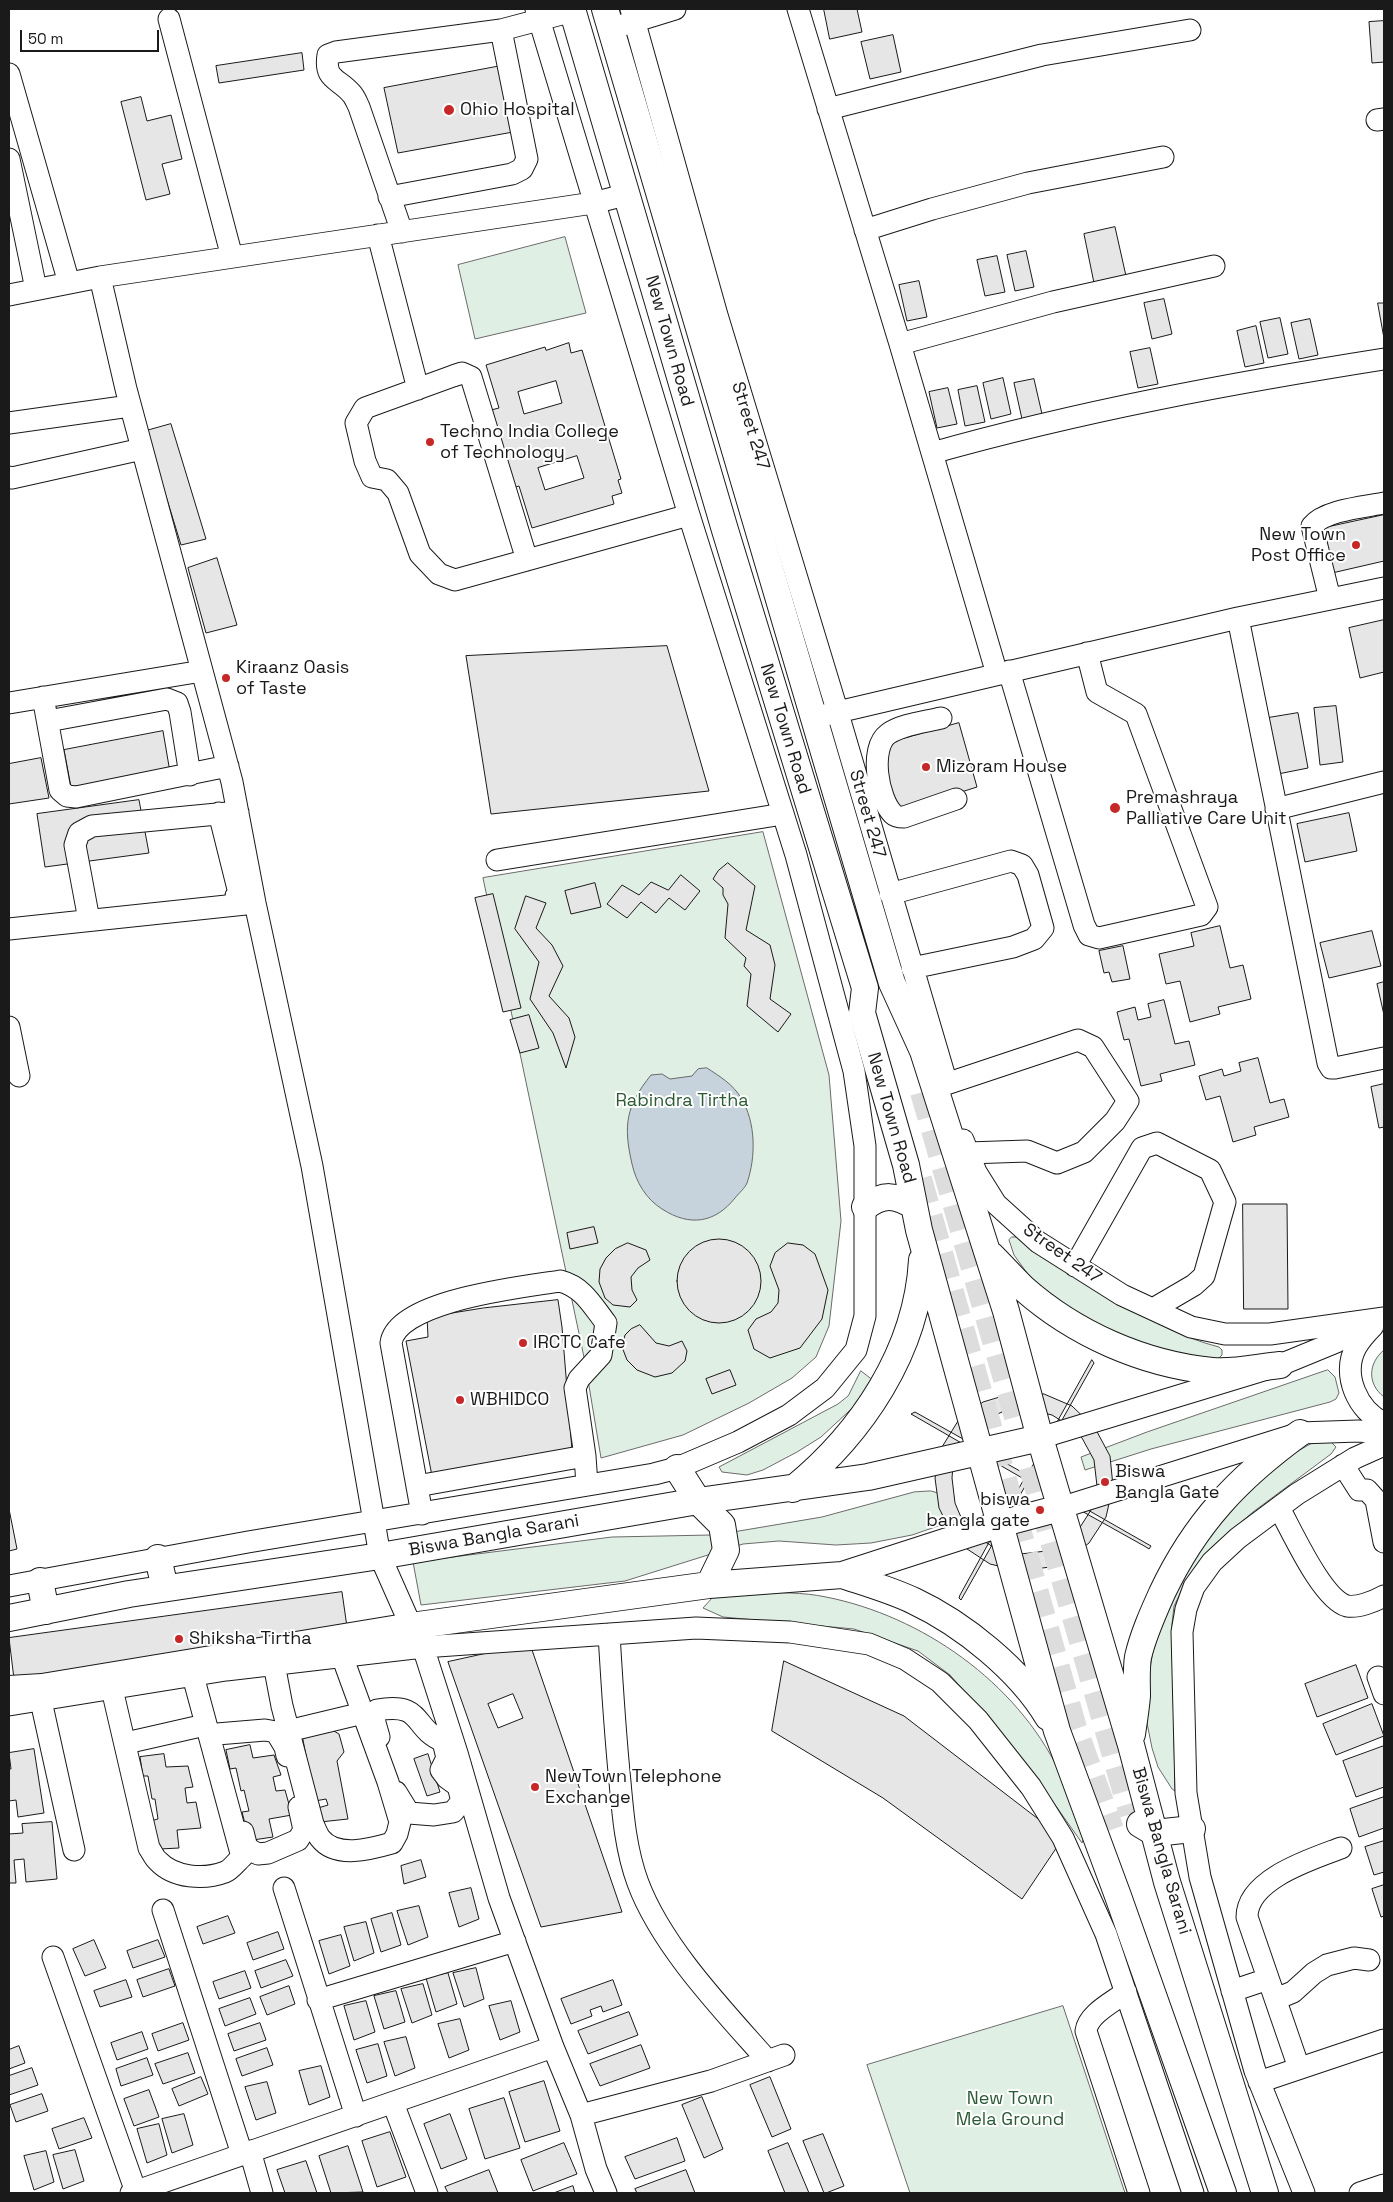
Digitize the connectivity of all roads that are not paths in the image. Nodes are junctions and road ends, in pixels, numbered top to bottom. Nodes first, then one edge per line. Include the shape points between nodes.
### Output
1 (676, 9) edge
2 (798, 9) edge
3 (572, 10) edge
4 (538, 15) edge
5 (633, 15) edge
6 (169, 19) dead end
7 (608, 19) edge
8 (501, 30) junction
9 (1190, 30) dead end
10 (9, 74) edge
11 (828, 109) junction
12 (1163, 157) dead end
13 (9, 159) edge
14 (626, 195) junction
15 (389, 198) junction
16 (593, 203) junction
17 (866, 230) junction
18 (402, 232) junction
19 (378, 235) junction
20 (232, 257) junction
21 (1214, 266) dead end
22 (100, 277) junction
23 (69, 283) junction
24 (36, 289) junction
25 (9, 294) edge
26 (900, 344) junction
27 (1384, 359) edge
28 (418, 389) junction
29 (130, 406) junction
30 (9, 423) edge
31 (142, 449) junction
32 (932, 453) junction
33 (9, 477) edge
34 (1384, 503) edge
35 (689, 515) junction
36 (527, 560) junction
37 (1384, 588) edge
38 (1330, 600) junction
39 (1238, 618) junction
40 (1087, 653) junction
41 (202, 671) junction
42 (1003, 672) junction
43 (150, 679) junction
44 (43, 697) junction
45 (154, 701) junction
46 (9, 703) edge
47 (826, 714) junction
48 (941, 718) dead end
49 (48, 722) junction
50 (228, 766) junction
51 (190, 775) junction
52 (1384, 782) edge
53 (883, 794) junction
54 (956, 799) dead end
55 (862, 800) junction
56 (1276, 808) junction
57 (228, 813) junction
58 (783, 814) junction
59 (497, 860) dead end
60 (890, 894) junction
61 (255, 903) junction
62 (87, 914) junction
63 (9, 929) edge
64 (902, 975) junction
65 (865, 988) junction
66 (9, 1027) edge
67 (909, 1044) dead end
68 (883, 1051) dead end
69 (1384, 1058) edge
70 (19, 1076) dead end
71 (946, 1084) junction
72 (968, 1153) junction
73 (865, 1207) junction
74 (917, 1218) junction
75 (987, 1251) junction
76 (1075, 1266) junction
77 (1153, 1310) junction
78 (1381, 1319) edge
79 (1280, 1365) junction
80 (1384, 1423) edge
81 (1300, 1433) junction
82 (1040, 1438) junction
83 (1383, 1448) edge
84 (979, 1452) junction
85 (585, 1456) junction
86 (1343, 1465) junction
87 (677, 1468) junction
88 (587, 1485) junction
89 (417, 1486) junction
90 (792, 1489) junction
91 (698, 1501) junction
92 (1060, 1508) junction
93 (1279, 1508) junction
94 (422, 1514) junction
95 (375, 1522) junction
96 (1000, 1524) junction
97 (1384, 1542) edge
98 (380, 1556) junction
99 (158, 1558) junction
100 (842, 1575) junction
101 (40, 1580) junction
102 (709, 1585) junction
103 (9, 1586) edge
104 (165, 1588) junction
105 (1384, 1596) edge
106 (46, 1611) junction
107 (9, 1618) edge
108 (609, 1634) junction
109 (417, 1637) junction
110 (342, 1656) junction
111 (268, 1665) junction
112 (199, 1675) junction
113 (9, 1689) edge
114 (112, 1689) junction
115 (49, 1695) junction
116 (9, 1705) edge
117 (363, 1713) junction
118 (208, 1724) junction
119 (282, 1731) junction
120 (1056, 1731) junction
121 (125, 1739) junction
122 (1131, 1745) junction
123 (451, 1767) junction
124 (1132, 1814) tunnel mouth
125 (1192, 1829) junction
126 (1111, 1830) tunnel mouth
127 (1155, 1833) junction
128 (1341, 1848) dead end
129 (74, 1850) dead end
130 (1107, 1867) junction
131 (284, 1888) dead end
132 (163, 1910) dead end
133 (515, 1941) junction
134 (53, 1957) dead end
135 (1369, 1960) dead end
136 (1268, 1979) junction
137 (1232, 1991) junction
138 (1126, 1992) junction
139 (318, 2000) junction
140 (1276, 2000) junction
141 (1384, 2040) edge
142 (553, 2047) junction
143 (1299, 2068) junction
144 (1260, 2082) junction
145 (393, 2103) junction
146 (581, 2115) junction
147 (356, 2116) junction
148 (246, 2152) junction
149 (1384, 2185) edge
150 (133, 2192) edge
151 (262, 2193) edge
152 (428, 2193) edge
153 (606, 2193) edge
154 (1139, 2193) edge
155 (1193, 2193) edge
156 (1223, 2193) edge
157 (1265, 2193) edge
158 (1304, 2193) edge
159 (1360, 2193) edge

1 - 5 street
2 - 11 street
3 - 4 street
3 - 14 main road, New Town Road
4 - 8 street
4 - 16 street
5 - 7 street
5 - 47 street, Street 247
6 - 20 street
7 - 47 main road via 754,518
8 - 15 street via 527,159 522,169 512,174
8 - 15 street via 328,55 326,65 330,77 352,93 359,107
9 - 11 street via 1042,55
10 - 23 street
11 - 17 street
12 - 17 street via 1028,183
13 - 24 street
14 - 16 street
14 - 65 main road, New Town Road
15 - 18 street
16 - 18 street
16 - 35 street
17 - 26 street
18 - 19 street
19 - 20 street
19 - 28 street
20 - 22 street
21 - 26 street via 1053,302
22 - 23 street
22 - 29 street
23 - 24 street
24 - 25 street
26 - 32 street
27 - 32 street via 1271,377 1098,412
28 - 36 street via 462,373 471,377
28 - 36 street via 365,408 356,423 372,477 387,480 398,493 420,554 439,574 455,580
29 - 30 street
29 - 31 street
31 - 33 street
31 - 41 street
32 - 42 street
34 - 38 street via 1327,515 1312,526
35 - 36 street
35 - 58 street
37 - 38 street
38 - 39 street
39 - 40 street
39 - 56 street
40 - 42 street
40 - 42 street via 1096,692 1136,714 1207,907 1201,915 1099,938 1089,935
41 - 43 street
41 - 50 street
42 - 47 street
43 - 44 street
43 - 45 street
44 - 46 street
44 - 49 street
45 - 49 street
45 - 51 street via 167,698 176,703
47 - 55 street, Street 247
47 - 64 main road
48 - 53 street via 888,734 878,748 876,769
49 - 51 street via 60,790 67,796 76,797
50 - 51 street
50 - 57 street
52 - 56 street
53 - 54 street via 897,817
53 - 55 street
55 - 60 street, Street 247
56 - 69 street via 1330,1068
57 - 61 street
57 - 62 street via 92,826 80,833 75,845
57 - 62 street via 237,896 229,900
58 - 59 street
58 - 73 street via 854,1071 865,1146
60 - 64 street, Street 247
60 - 64 street via 1011,861 1022,865 1028,875 1043,928 1034,939 1013,947
61 - 62 street
61 - 95 street via 312,1166
62 - 63 street
64 - 67 main road
64 - 71 street, Street 247
64 - 75 main road, Biswa Bangla Sarani
65 - 68 main road
65 - 74 main road, New Town Road via 862,1013 906,1164
66 - 70 street
71 - 72 street, Street 247
71 - 72 street via 1078,1040 1093,1047 1128,1100 1115,1120 1084,1152 1057,1163 1028,1151
72 - 76 street, Street 247 via 996,1204 1038,1242
73 - 74 main road via 886,1197 900,1198
73 - 87 street via 865,1316 856,1350 825,1388 789,1415 738,1442
74 - 84 main road, New Town Road
74 - 90 main road via 923,1261 918,1291 911,1320 889,1376 847,1438
75 - 79 main road via 1024,1288 1066,1320 1112,1345 1162,1362 1214,1371
75 - 82 main road, Biswa Bangla Sarani
76 - 77 street, Street 247
76 - 77 street via 1142,1148 1157,1144 1210,1170 1225,1202 1204,1276
77 - 78 street, Street 247 via 1191,1327 1225,1334 1270,1334
78 - 79 street
78 - 80 street via 1356,1347 1350,1374 1357,1398
79 - 82 street
81 - 83 street via 1358,1431
81 - 92 street
81 - 122 main road via 1262,1461 1228,1494 1198,1530 1173,1570 1153,1613 1138,1658
82 - 84 main road, Biswa Bangla Sarani
82 - 92 main road, Biswa Bangla Sarani
83 - 86 street
84 - 90 main road, Biswa Bangla Sarani via 868,1477
84 - 96 main road, New Town Road
85 - 88 street
85 - 89 street
85 - 89 street via 576,1388 579,1379 601,1355 606,1323 582,1292 573,1284 560,1281 472,1295 435,1306 403,1324 392,1335
86 - 93 street
86 - 97 street via 1359,1490 1367,1490 1376,1500
87 - 88 street
87 - 91 main road
88 - 94 street
89 - 94 street
90 - 91 main road, Biswa Bangla Sarani
91 - 98 main road, Biswa Bangla Sarani
91 - 102 main road via 722,1525 726,1550
92 - 96 main road
92 - 122 main road, Biswa Bangla Sarani
93 - 105 street via 1324,1588 1338,1601 1346,1606 1355,1606
93 - 125 street via 1212,1562 1194,1586 1186,1608 1182,1632 1184,1726 1186,1793
94 - 95 street
95 - 98 street
95 - 99 street
96 - 100 main road
96 - 120 main road
98 - 104 main road, Biswa Bangla Sarani
98 - 109 street
99 - 101 street
99 - 104 main road
100 - 102 main road
100 - 120 main road via 914,1601 973,1638 1040,1703
101 - 103 street
101 - 106 main road
102 - 109 main road
104 - 106 main road, Biswa Bangla Sarani
106 - 107 main road, Biswa Bangla Sarani
108 - 109 street
108 - 138 street via 696,1628 798,1633 869,1644 905,1659 940,1682 978,1720 1031,1788 1063,1838 1106,1934
108 - 146 street via 624,1822 639,1884 659,1925 706,1992 776,2058 703,2083
109 - 110 street
109 - 115 main road
109 - 123 street
110 - 111 street
110 - 117 street
111 - 112 street
111 - 119 street
112 - 114 street
112 - 118 street
113 - 115 main road
114 - 115 street
114 - 121 street
115 - 116 street
115 - 129 street
117 - 119 street
117 - 119 street via 400,1822 392,1843 363,1852 338,1849 321,1840
118 - 119 street
118 - 119 street via 247,1848 258,1854 298,1840 304,1830
118 - 121 street
118 - 121 street via 242,1856 226,1872 206,1876 186,1876 171,1870 157,1861 149,1848
120 - 130 main road
122 - 127 main road, Biswa Bangla Sarani
123 - 123 street via 447,1778 458,1786 462,1801 453,1812 434,1816 409,1813 397,1796 372,1716 377,1710 395,1707 410,1712 431,1736 443,1741
123 - 133 street
124 - 127 main road via 1139,1824
125 - 127 main road
125 - 137 street via 1200,1877
126 - 130 main road
127 - 157 main road, Biswa Bangla Sarani via 1167,1882
128 - 136 street via 1283,1871 1267,1884 1247,1909
130 - 156 main road
131 - 139 street
132 - 148 street
133 - 139 street
133 - 142 street
134 - 150 street
135 - 140 street via 1354,1958 1327,1965 1293,1992
136 - 137 street
136 - 140 street
137 - 144 street
138 - 154 street via 1092,2017 1086,2031
138 - 155 street
139 - 147 street
140 - 143 street
141 - 143 street
142 - 145 street
142 - 146 street
143 - 144 street
144 - 158 street
145 - 147 street
145 - 152 street
146 - 153 street
147 - 148 street
148 - 150 street
148 - 151 street
149 - 159 street

